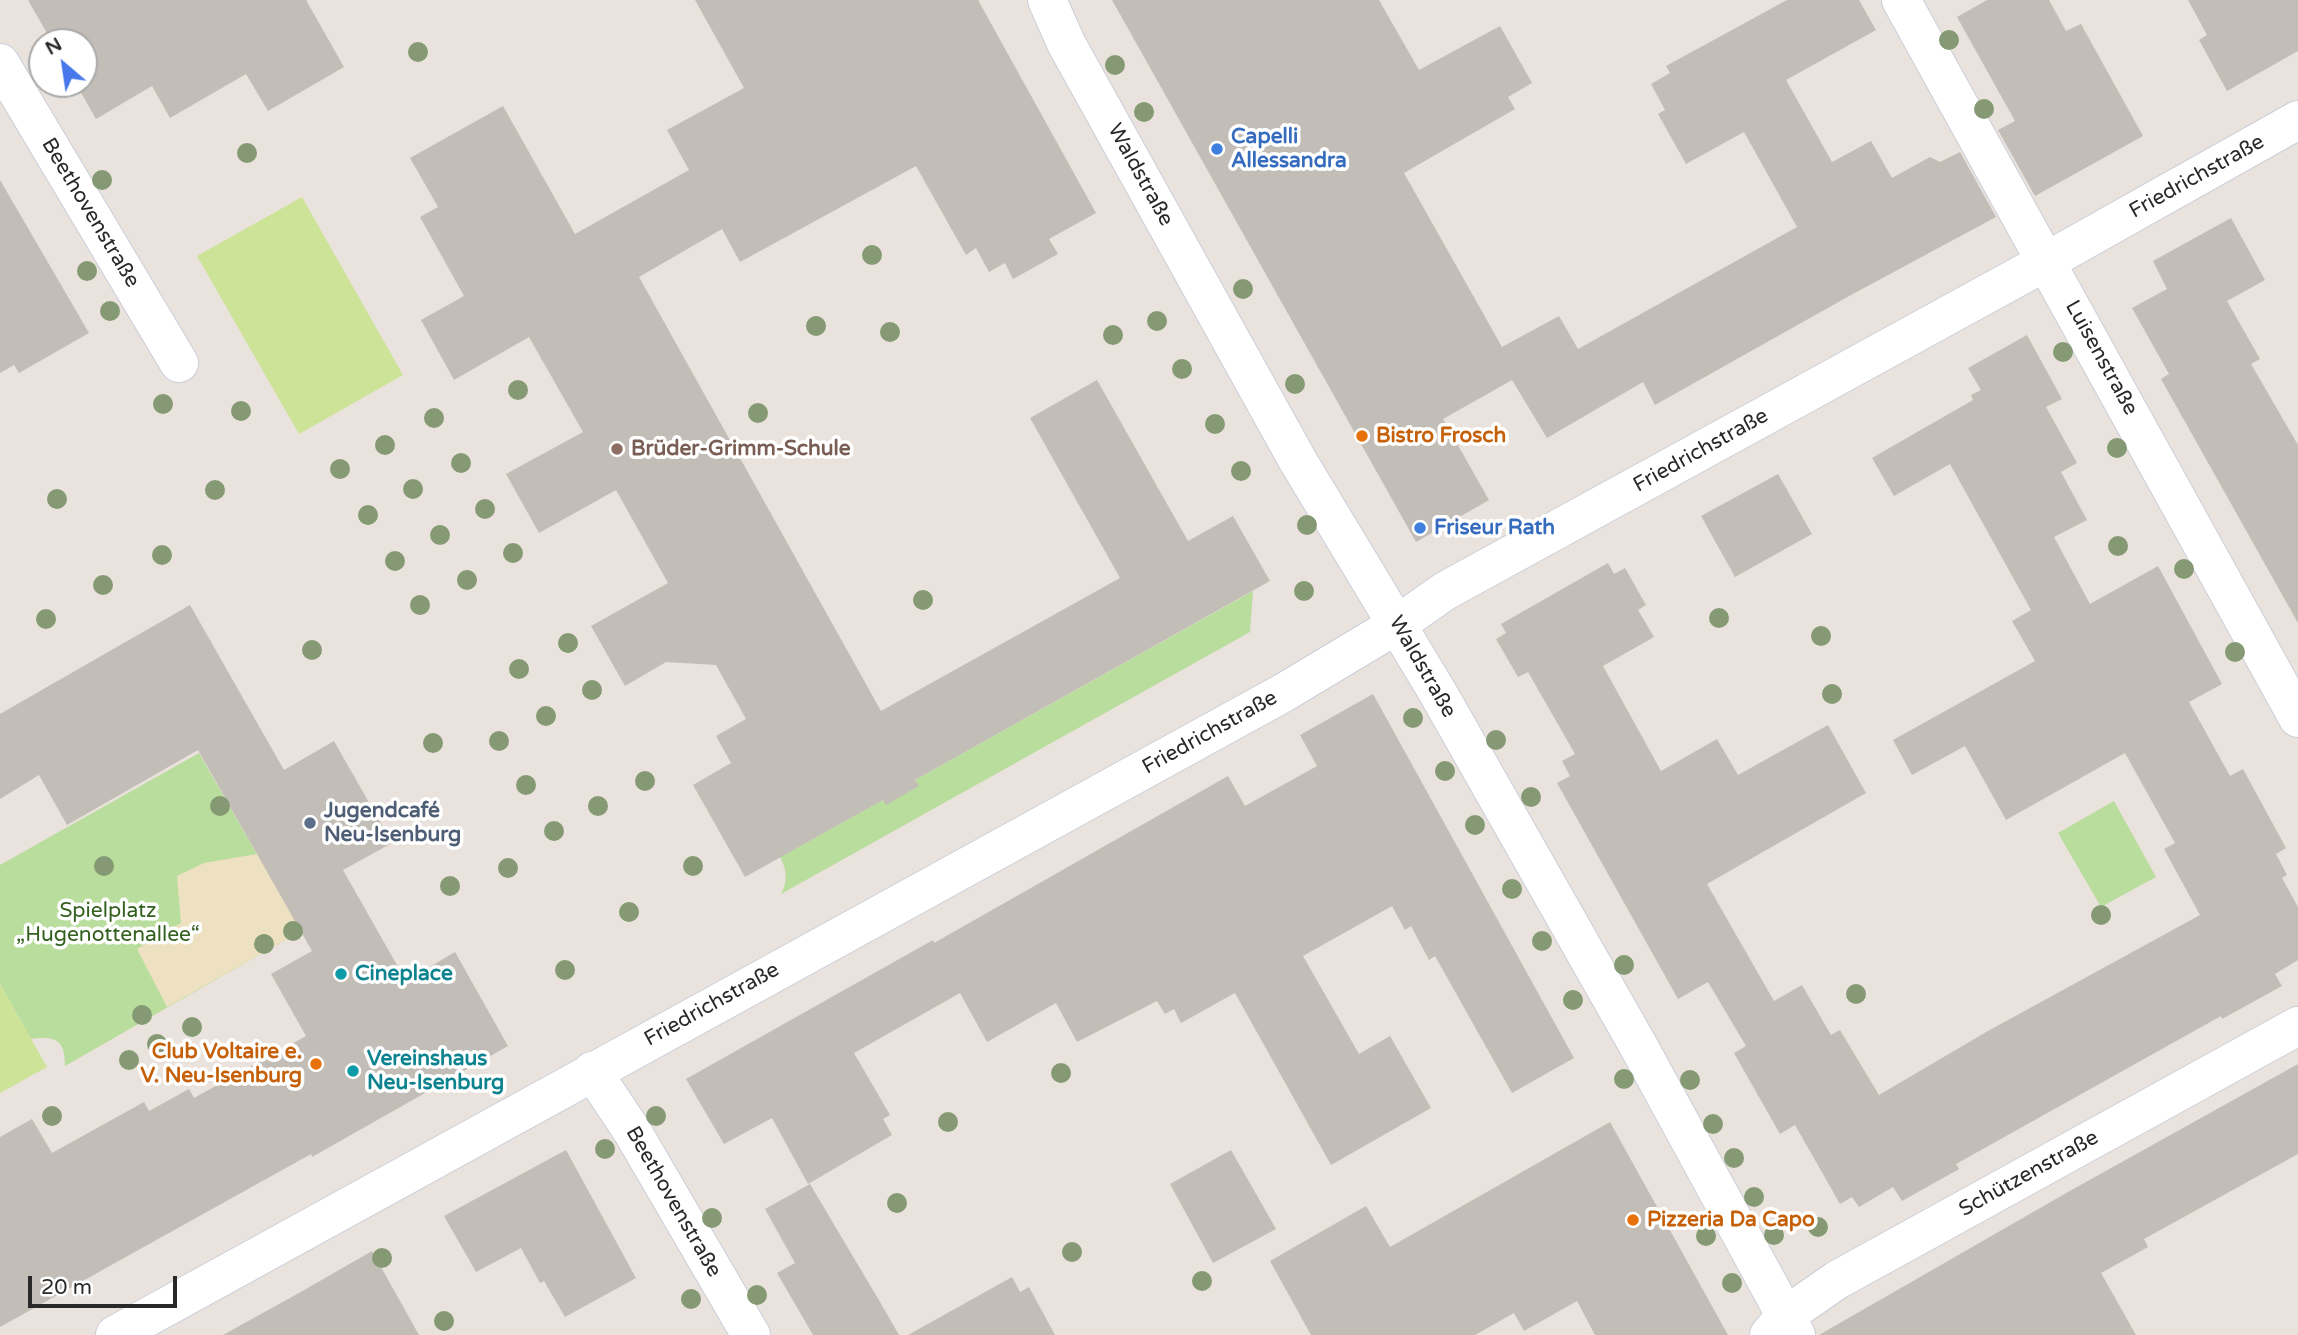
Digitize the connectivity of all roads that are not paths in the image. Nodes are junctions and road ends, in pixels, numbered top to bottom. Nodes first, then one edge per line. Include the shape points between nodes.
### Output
1 (1047, 0) edge
2 (1901, 0) edge
3 (0, 63) edge
4 (2298, 120) edge
5 (2048, 261) junction
6 (179, 363) dead end
7 (1398, 624) junction
8 (2298, 718) edge
9 (2298, 1026) edge
10 (592, 1071) junction
11 (1783, 1329) edge
12 (115, 1335) edge
13 (751, 1335) edge

1 - 7 street, Waldstraße via 1066,43 1298,461
2 - 5 street, Luisenstraße
3 - 6 street, Beethovenstraße
4 - 5 street, Friedrichstraße
5 - 7 street, Friedrichstraße via 1445,591
5 - 8 street, Luisenstraße
7 - 10 street, Friedrichstraße via 1283,692
7 - 11 street, Waldstraße via 1632,1035
9 - 11 street, Schützenstraße via 1837,1280
10 - 12 street, Friedrichstraße
10 - 13 street, Beethovenstraße

